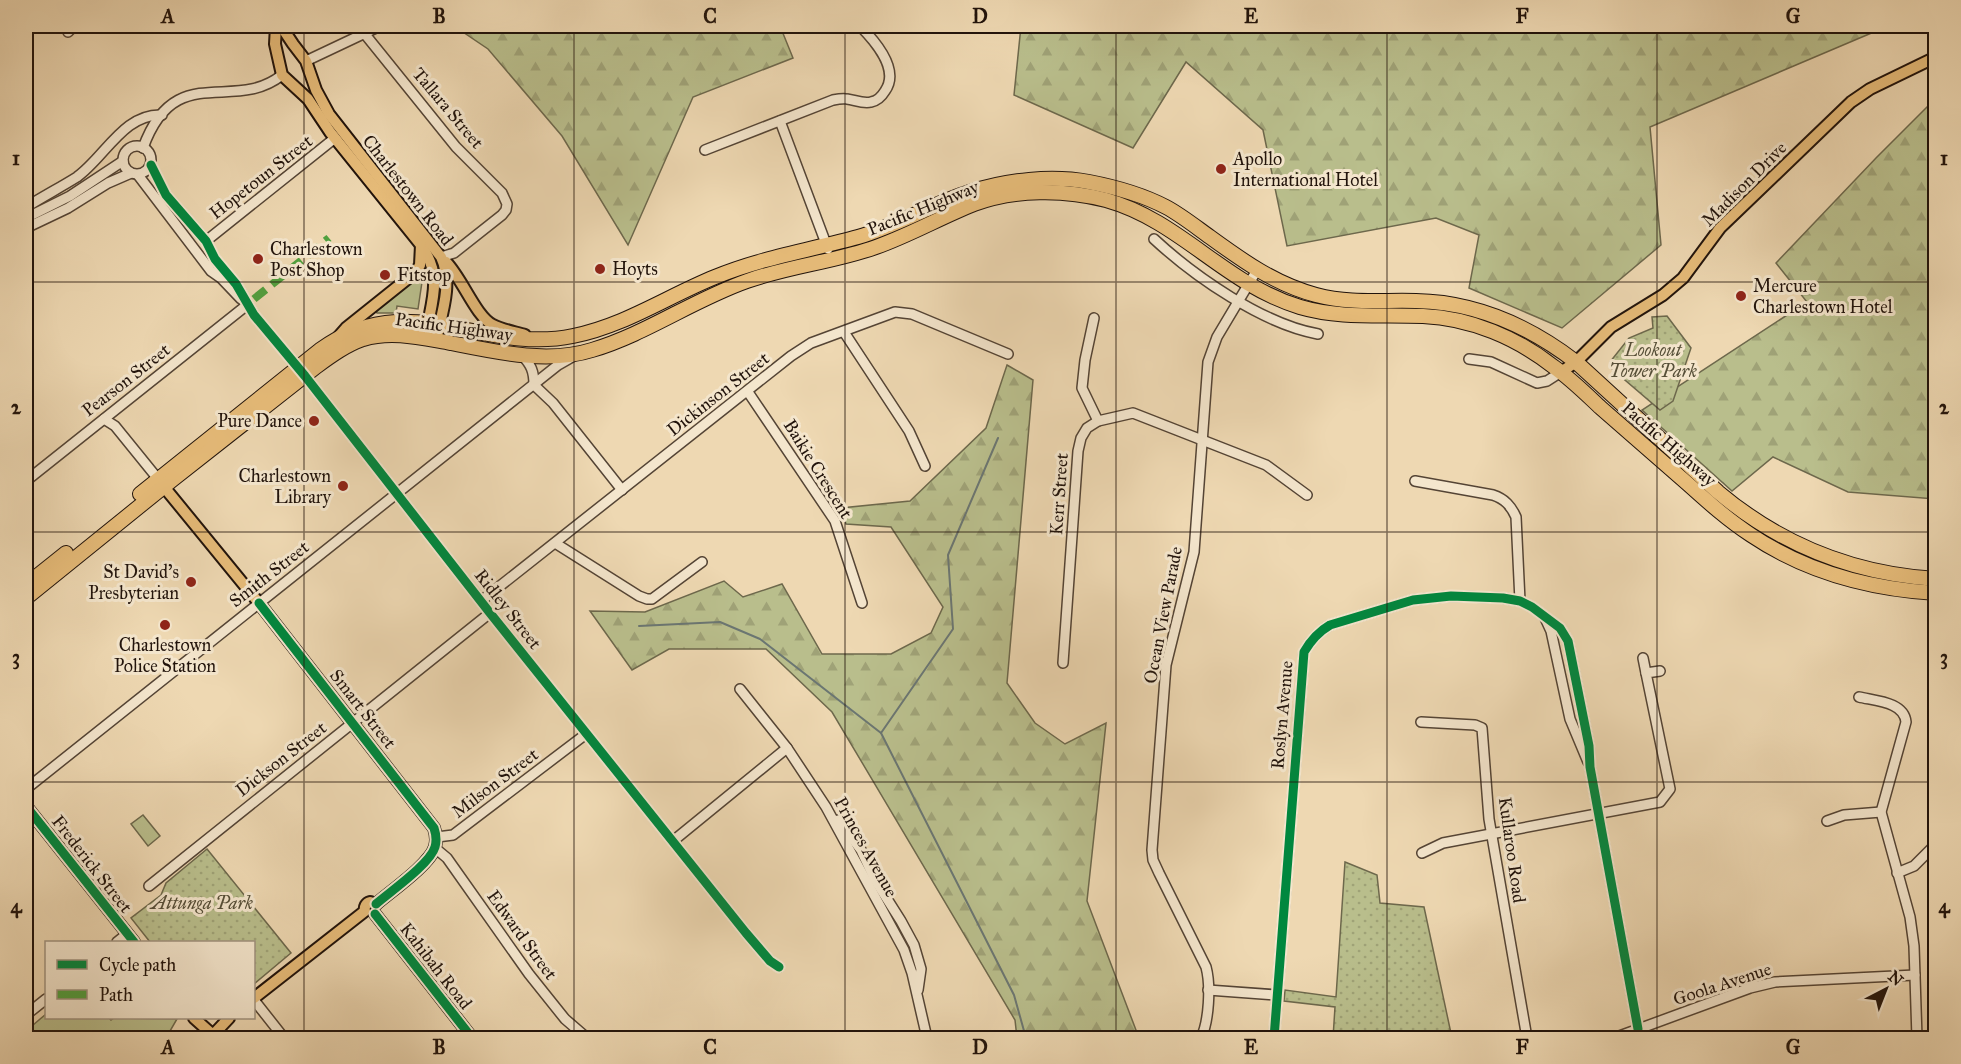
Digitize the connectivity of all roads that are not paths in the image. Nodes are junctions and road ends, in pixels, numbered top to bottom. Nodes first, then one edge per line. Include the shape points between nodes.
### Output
1 (276, 26) edge
2 (281, 26) edge
3 (380, 26) edge
4 (860, 26) edge
5 (364, 33) junction
6 (1935, 57) edge
7 (306, 62) junction
8 (283, 74) junction
9 (162, 115) junction
10 (780, 121) junction
11 (335, 138) junction
12 (143, 148) junction
13 (705, 150) dead end
14 (123, 160) junction
15 (151, 165) junction
16 (134, 174) junction
17 (27, 218) edge
18 (26, 228) edge
19 (203, 238) junction
20 (1154, 239) dead end
21 (190, 242) junction
22 (421, 245) junction
23 (827, 245) junction
24 (441, 257) junction
25 (832, 260) junction
26 (220, 264) junction
27 (1257, 270) junction
28 (211, 271) junction
29 (1248, 285) junction
30 (1238, 301) junction
31 (247, 305) junction
32 (1094, 318) dead end
33 (434, 324) junction
34 (844, 332) junction
35 (1318, 334) dead end
36 (339, 336) junction
37 (431, 339) junction
38 (541, 339) junction
39 (521, 354) junction
40 (578, 354) junction
41 (1008, 354) dead end
42 (1469, 359) dead end
43 (1576, 362) junction
44 (301, 371) junction
45 (1561, 372) junction
46 (534, 385) junction
47 (748, 392) junction
48 (104, 419) junction
49 (1098, 421) junction
50 (1202, 440) junction
51 (925, 466) dead end
52 (26, 481) edge
53 (1415, 481) dead end
54 (161, 483) junction
55 (622, 490) junction
56 (397, 494) junction
57 (1307, 495) dead end
58 (555, 543) junction
59 (702, 562) dead end
60 (1935, 579) edge
61 (26, 585) edge
62 (1935, 593) edge
63 (26, 598) edge
64 (1520, 600) junction
65 (481, 602) junction
66 (259, 603) junction
67 (862, 603) dead end
68 (490, 613) junction
69 (1544, 615) junction
70 (1644, 658) dead end
71 (1063, 663) dead end
72 (1660, 671) dead end
73 (1646, 673) junction
74 (740, 689) dead end
75 (1859, 697) dead end
76 (1421, 722) dead end
77 (354, 723) junction
78 (586, 734) junction
79 (788, 748) junction
80 (1590, 767) junction
81 (26, 789) edge
82 (26, 806) edge
83 (1881, 812) junction
84 (1600, 814) junction
85 (1827, 821) dead end
86 (1491, 834) junction
87 (673, 841) junction
88 (436, 842) junction
89 (1935, 844) edge
90 (1422, 853) dead end
91 (1897, 873) junction
92 (149, 886) dead end
93 (372, 910) junction
94 (130, 938) edge
95 (780, 967) dead end
96 (1915, 975) junction
97 (1208, 990) junction
98 (1277, 995) junction
99 (255, 998) edge
100 (45, 1000) edge
101 (255, 1000) edge
102 (26, 1016) edge
103 (196, 1019) edge
104 (227, 1019) edge
105 (1638, 1029) junction
106 (212, 1037) edge
107 (284, 1038) edge
108 (472, 1038) edge
109 (587, 1038) edge
110 (927, 1038) edge
111 (1202, 1038) edge
112 (1274, 1038) edge
113 (1527, 1038) edge
114 (1614, 1038) edge
115 (1917, 1038) edge

1 - 8 main road via 274,44
2 - 7 main road, Charlestown Road
3 - 5 street
4 - 10 street via 877,44 889,73 889,86 882,96 871,102 833,100
5 - 7 street
5 - 24 street, Tallara Street via 456,147 505,198 506,210 502,215 454,253
6 - 43 main road, Madison Drive via 1851,102 1720,228 1683,278 1663,296 1611,327
7 - 8 main road via 303,78 294,82
7 - 8 main road via 299,54 289,54 281,60
7 - 24 main road, Charlestown Road via 328,114
8 - 9 street via 256,88 188,96
8 - 11 main road, Charlestown Road via 308,99
9 - 12 street via 148,133
9 - 17 street via 150,114 133,122 78,175 28,206
10 - 13 street
10 - 23 street
11 - 19 street, Hopetoun Street
11 - 22 main road, Charlestown Road
12 - 14 street via 135,146 128,150
12 - 15 street via 150,155
14 - 16 street via 125,168
14 - 17 street via 70,196
15 - 16 street via 145,172
15 - 19 street, Ridley Street via 166,195
16 - 18 street via 108,183
16 - 21 street, Ridley Street
19 - 21 street via 194,237
19 - 26 street, Ridley Street
20 - 30 street via 1192,271
21 - 28 street, Ridley Street
22 - 33 main road, Charlestown Road via 431,262 435,281
22 - 36 main road via 416,272
23 - 25 street
23 - 27 highway, Pacific Highway via 861,236 969,192 1044,179 1071,180 1117,189 1166,207
23 - 38 highway, Pacific Highway via 714,277 599,330
24 - 33 main road, Charlestown Road via 447,278
24 - 38 main road via 487,320 495,326
25 - 29 highway, Pacific Highway via 900,238 978,202 1026,193 1073,194 1132,208 1152,218
25 - 40 highway, Pacific Highway via 748,280 622,340
26 - 28 street
26 - 31 street, Ridley Street
27 - 29 street, Ocean View Parade
27 - 43 highway, Pacific Highway via 1329,298 1439,303 1483,312 1537,335
28 - 31 street, Ridley Street
29 - 30 street, Ocean View Parade
29 - 45 highway, Pacific Highway via 1273,298 1322,313 1425,316 1472,324 1513,340
30 - 35 street via 1289,327
30 - 50 street, Ocean View Parade via 1208,362
31 - 44 street, Ridley Street
31 - 48 street, Pearson Street
32 - 49 street via 1082,388
33 - 36 highway, Pacific Highway via 377,322
33 - 37 main road, Charlestown Road
33 - 38 highway, Pacific Highway
34 - 41 street, Dickinson Street via 895,312 912,314
34 - 47 street, Dickinson Street via 791,356
34 - 51 street via 909,431
36 - 44 highway, Pacific Highway
37 - 39 highway, Pacific Highway
37 - 44 highway, Pacific Highway via 391,335 366,338
39 - 40 highway, Pacific Highway
39 - 46 street via 534,372
40 - 46 street, Smith Street
42 - 45 street via 1491,362 1537,383
43 - 45 main road, Madison Drive
43 - 60 highway, Pacific Highway via 1718,492 1767,528 1840,562
44 - 54 highway, Pacific Highway
44 - 56 street, Ridley Street
45 - 62 highway, Pacific Highway via 1717,509 1762,542 1812,568 1846,579
46 - 55 street
46 - 56 street, Smith Street
47 - 55 street, Dickinson Street
47 - 67 street, Baikie Crescent via 835,521
48 - 52 street, Pearson Street
48 - 54 street, Smart Street via 113,423
49 - 50 street via 1133,413
49 - 71 street, Kerr Street via 1087,428 1078,451
50 - 57 street via 1266,465
50 - 97 street, Ocean View Parade via 1194,552 1166,665 1152,850 1159,873 1206,967
53 - 64 street via 1493,495 1513,509
54 - 61 highway, Pacific Highway
54 - 63 highway, Pacific Highway
54 - 66 main road, Smart Street
55 - 58 street, Dickinson Street
56 - 65 street, Ridley Street
56 - 66 street, Smith Street
58 - 59 street via 647,599
58 - 65 street, Dickinson Street
64 - 69 street, Roslyn Avenue
64 - 98 street, Roslyn Avenue via 1451,596 1413,600 1330,625 1310,642 1304,652
65 - 68 street, Ridley Street
66 - 77 main road, Smart Street
66 - 81 street, Smith Street
68 - 77 street, Dickson Street
68 - 78 street, Ridley Street
69 - 80 street, Roslyn Avenue via 1570,719
69 - 80 street, Roslyn Avenue via 1568,641
70 - 73 street
72 - 73 street
73 - 84 street via 1670,789 1656,804
74 - 79 street, Princes Avenue
75 - 83 street via 1894,706 1903,711 1906,722
76 - 86 street, Kullaroo Road via 1482,728
77 - 88 main road, Smart Street via 434,828
77 - 92 street, Dickson Street
78 - 87 street, Ridley Street
78 - 88 street, Milson Street via 453,835
79 - 87 street
79 - 110 street, Princes Avenue via 826,807 904,950
80 - 84 street, Roslyn Avenue
82 - 94 main road, Frederick Street
83 - 85 street via 1844,814
83 - 91 street
84 - 86 street
84 - 105 street, Roslyn Avenue
86 - 90 street via 1443,843
86 - 113 street, Kullaroo Road
87 - 95 street, Ridley Street via 746,933
88 - 93 main road, Milson Street via 428,858
88 - 109 street, Edward Street via 525,969 565,1019
89 - 91 street via 1914,866
91 - 96 street via 1910,917
93 - 99 main road, Milson Street
93 - 108 main road, Kahibah Road
96 - 105 street, Goola Avenue via 1775,982
96 - 115 street
97 - 98 street
97 - 111 street, Ocean View Parade
98 - 112 street, Roslyn Avenue
100 - 102 street
101 - 107 street
103 - 106 main road
104 - 106 main road
105 - 114 street, Goola Avenue

